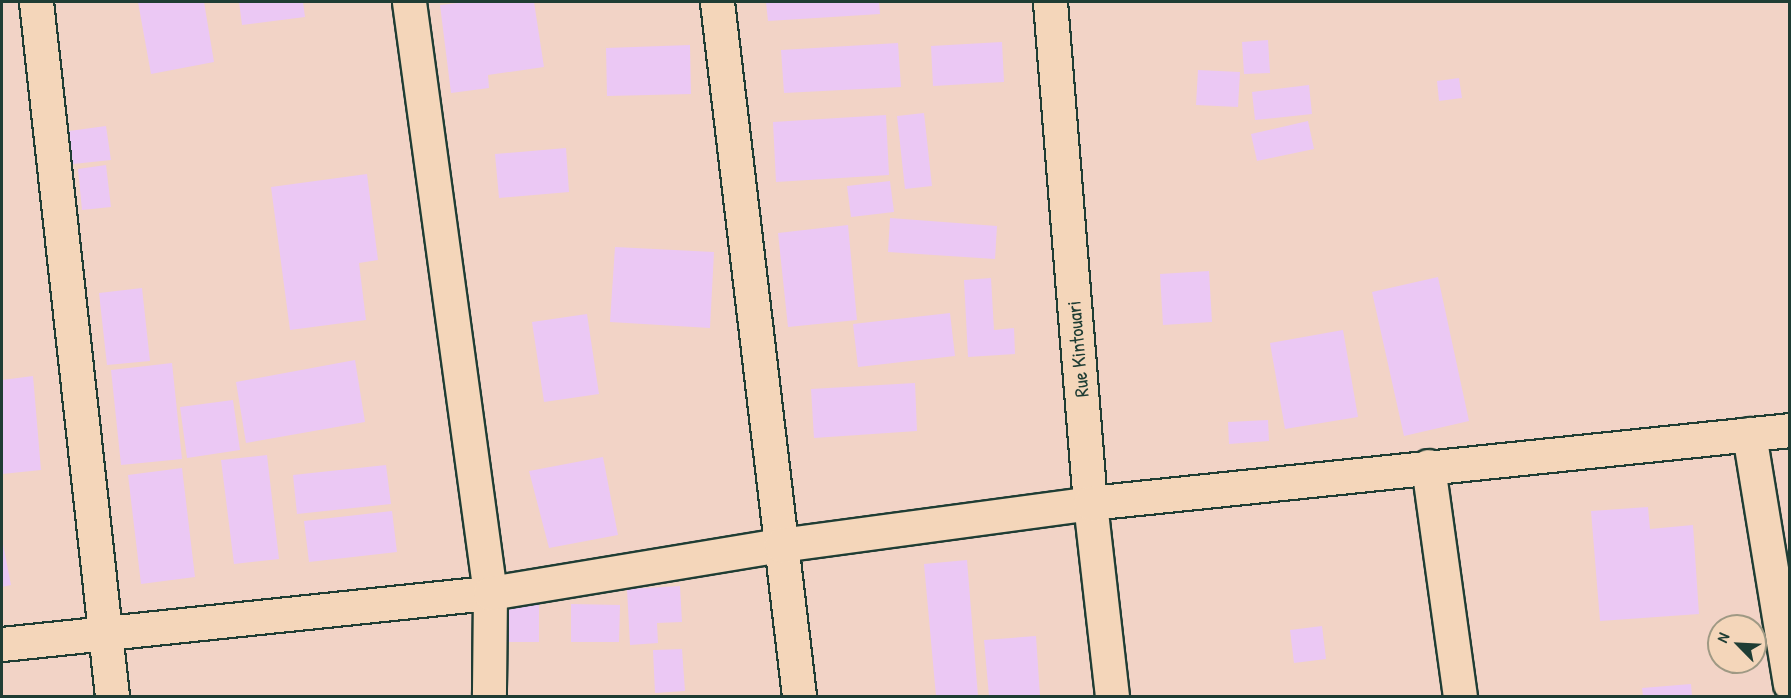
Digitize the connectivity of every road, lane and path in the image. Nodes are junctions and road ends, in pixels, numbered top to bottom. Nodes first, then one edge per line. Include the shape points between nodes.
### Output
1 (36, 2) edge
2 (409, 2) edge
3 (717, 2) edge
4 (1050, 2) edge
5 (1790, 430) edge
6 (1749, 434) junction
7 (1428, 466) junction
8 (1090, 503) junction
9 (781, 544) junction
10 (490, 593) junction
11 (106, 635) junction
12 (2, 644) edge
13 (1790, 684) edge
14 (112, 696) edge
15 (489, 696) edge
16 (799, 696) edge
17 (1113, 696) edge
18 (1460, 696) edge

1 - 11 street
2 - 10 street
3 - 9 street
4 - 8 street, Rue Kintouari
5 - 6 street
6 - 7 street
6 - 13 street
7 - 8 street
7 - 18 street
8 - 9 street
8 - 17 street, Rue Kintouari
9 - 10 street
9 - 16 street
10 - 11 street
10 - 15 street
11 - 12 street
11 - 14 street

